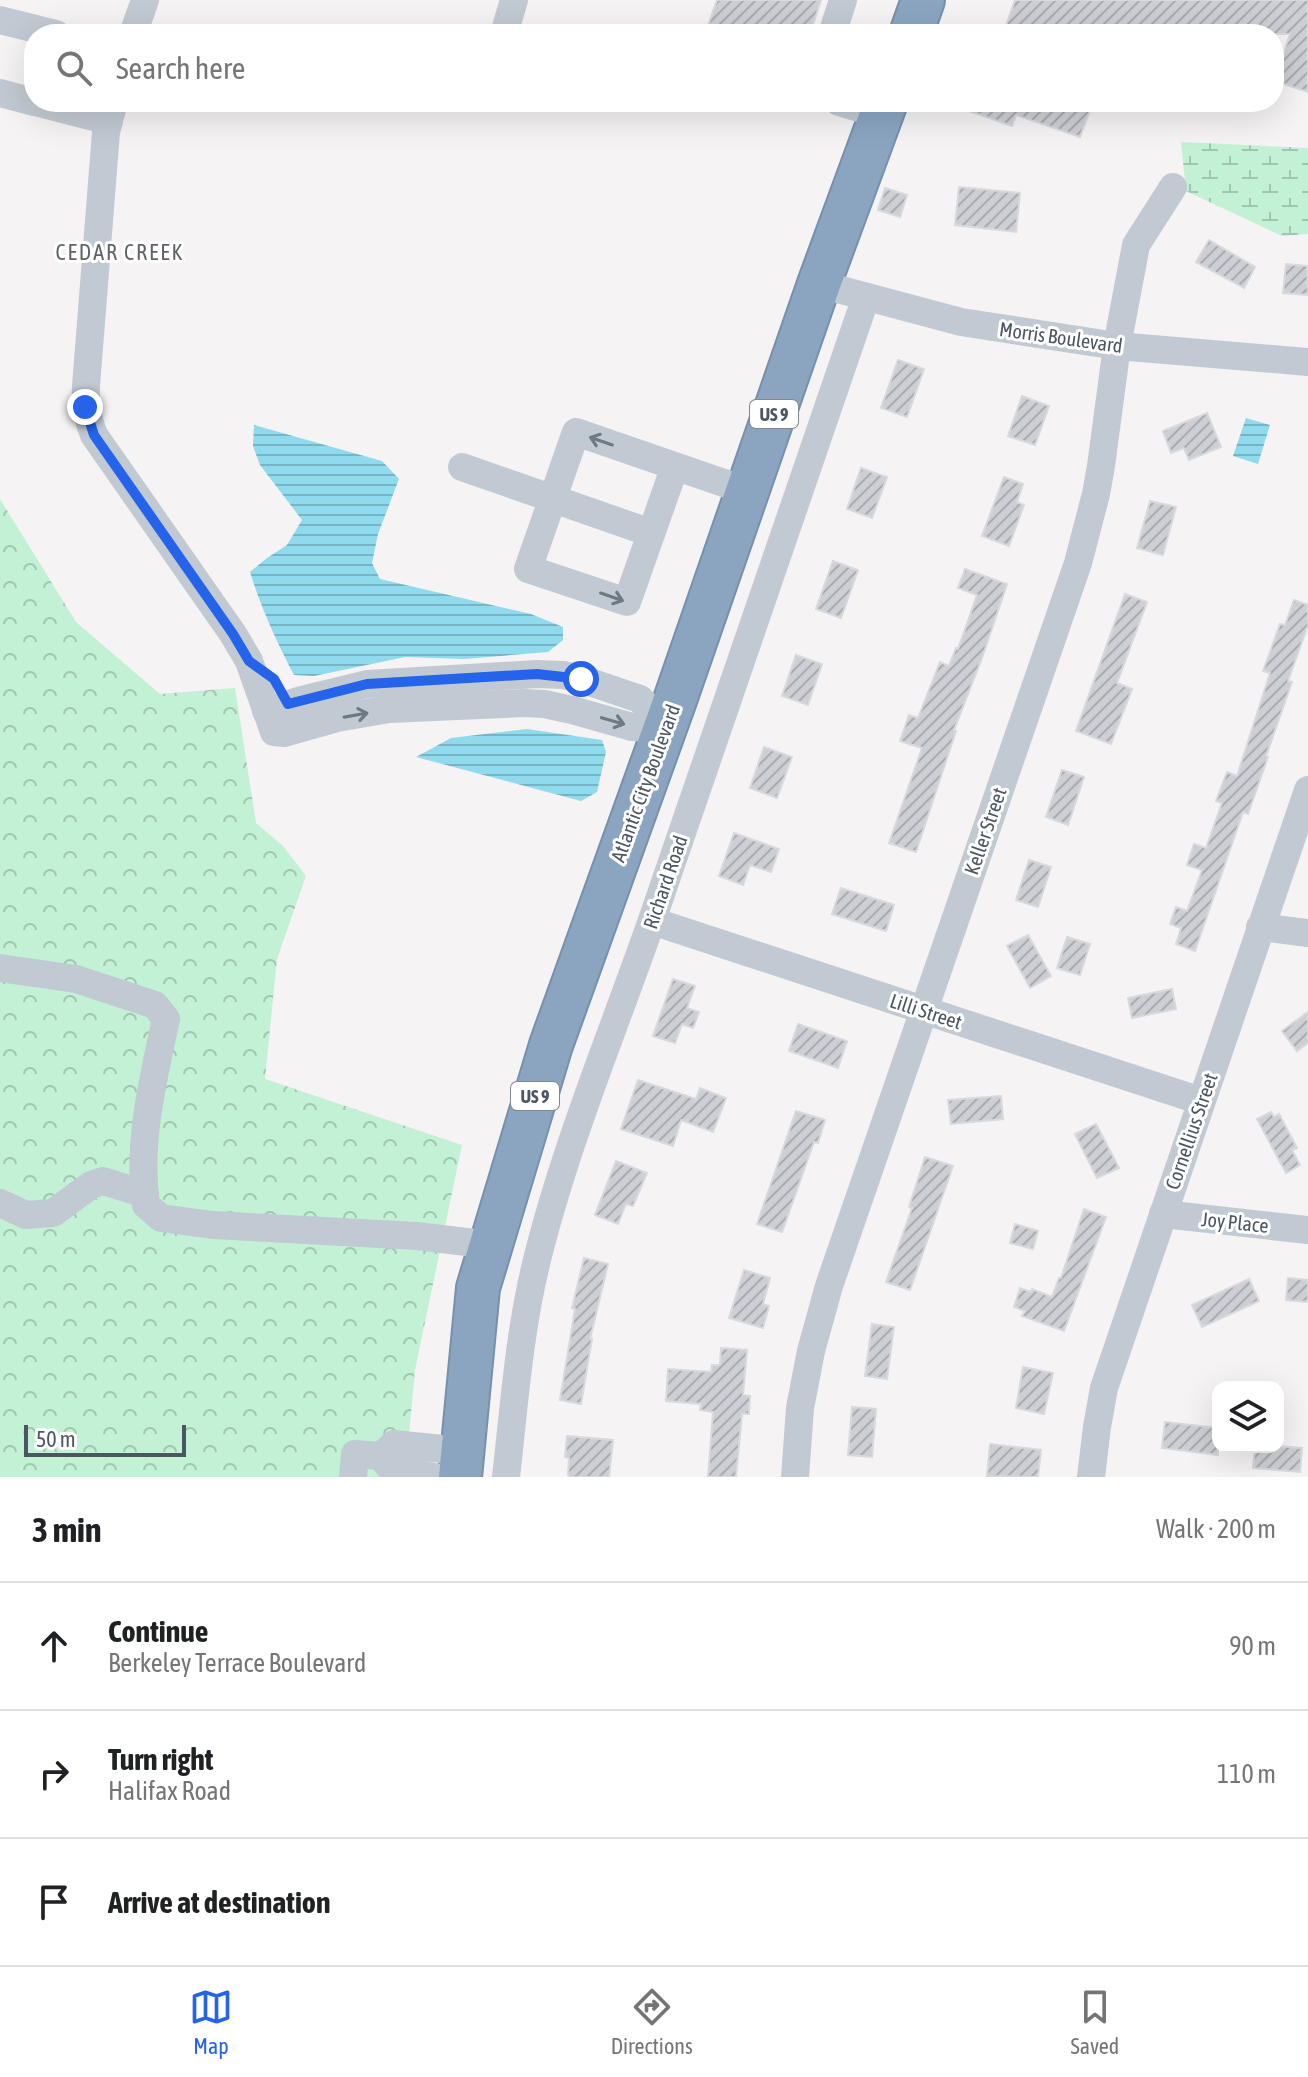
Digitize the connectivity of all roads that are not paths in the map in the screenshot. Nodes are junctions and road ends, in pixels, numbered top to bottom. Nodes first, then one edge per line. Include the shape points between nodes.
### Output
1 (145, 0) edge
2 (514, 0) edge
3 (843, 0) edge
4 (923, 0) edge
5 (0, 20) edge
6 (137, 24) edge
7 (507, 24) edge
8 (835, 24) edge
9 (915, 24) edge
10 (24, 26) edge
11 (0, 93) edge
12 (24, 99) edge
13 (111, 112) edge
14 (882, 112) edge
15 (1173, 187) dead end
16 (819, 284) junction
17 (866, 297) junction
18 (1117, 346) junction
19 (1308, 362) edge
20 (675, 466) junction
21 (462, 467) dead end
22 (747, 491) junction
23 (552, 500) junction
24 (651, 533) junction
25 (665, 728) junction
26 (1308, 790) edge
27 (652, 921) junction
28 (1260, 927) junction
29 (1308, 933) edge
30 (0, 968) edge
31 (923, 1010) junction
32 (1201, 1101) junction
33 (145, 1194) junction
34 (0, 1203) edge
35 (1163, 1214) junction
36 (1308, 1230) edge
37 (491, 1245) junction
38 (381, 1456) junction
39 (452, 1468) edge
40 (353, 1477) edge
41 (506, 1477) edge
42 (795, 1477) edge
43 (1091, 1477) edge

1 - 6 street
2 - 7 street
3 - 8 street
4 - 9 highway
5 - 10 street
11 - 12 street
13 - 25 street via 86,386 88,421 249,661 274,679 284,715 367,684 537,674 581,679 640,699
14 - 16 highway, Atlantic City Boulevard / US 9
15 - 18 street, Keller Street via 1136,245
16 - 17 street, Morris Boulevard
16 - 22 highway, Atlantic City Boulevard / US 9
17 - 18 street, Morris Boulevard via 961,322
17 - 27 street, Richard Road
18 - 19 street, Morris Boulevard
18 - 31 street, Keller Street via 1101,466 1078,563
20 - 22 street
20 -> 23 street via 576,432
20 - 24 street
21 - 23 street
22 - 25 highway, Atlantic City Boulevard / US 9
23 - 24 street
23 -> 24 street via 528,569 627,602
25 - 37 highway, Atlantic City Boulevard / US 9 via 551,1045
26 - 28 street, Cornellius Street
27 - 31 street, Lilli Street
27 - 41 street, Richard Road via 557,1190 535,1270
28 - 29 street
28 - 32 street, Cornellius Street
30 - 33 street via 76,979 155,1005 166,1019 150,1091
31 - 32 street, Lilli Street
31 - 42 street, Keller Street via 811,1351
32 - 35 street, Cornellius Street
33 - 34 street via 103,1181 53,1213 26,1215
33 - 37 street via 146,1205 161,1218
35 - 36 street, Joy Place
35 - 43 street, Cornellius Street via 1104,1388
37 - 39 highway, Atlantic City Boulevard / US 9 via 478,1288
38 - 39 street via 392,1470
38 - 39 street via 394,1444
38 - 40 street via 355,1454

